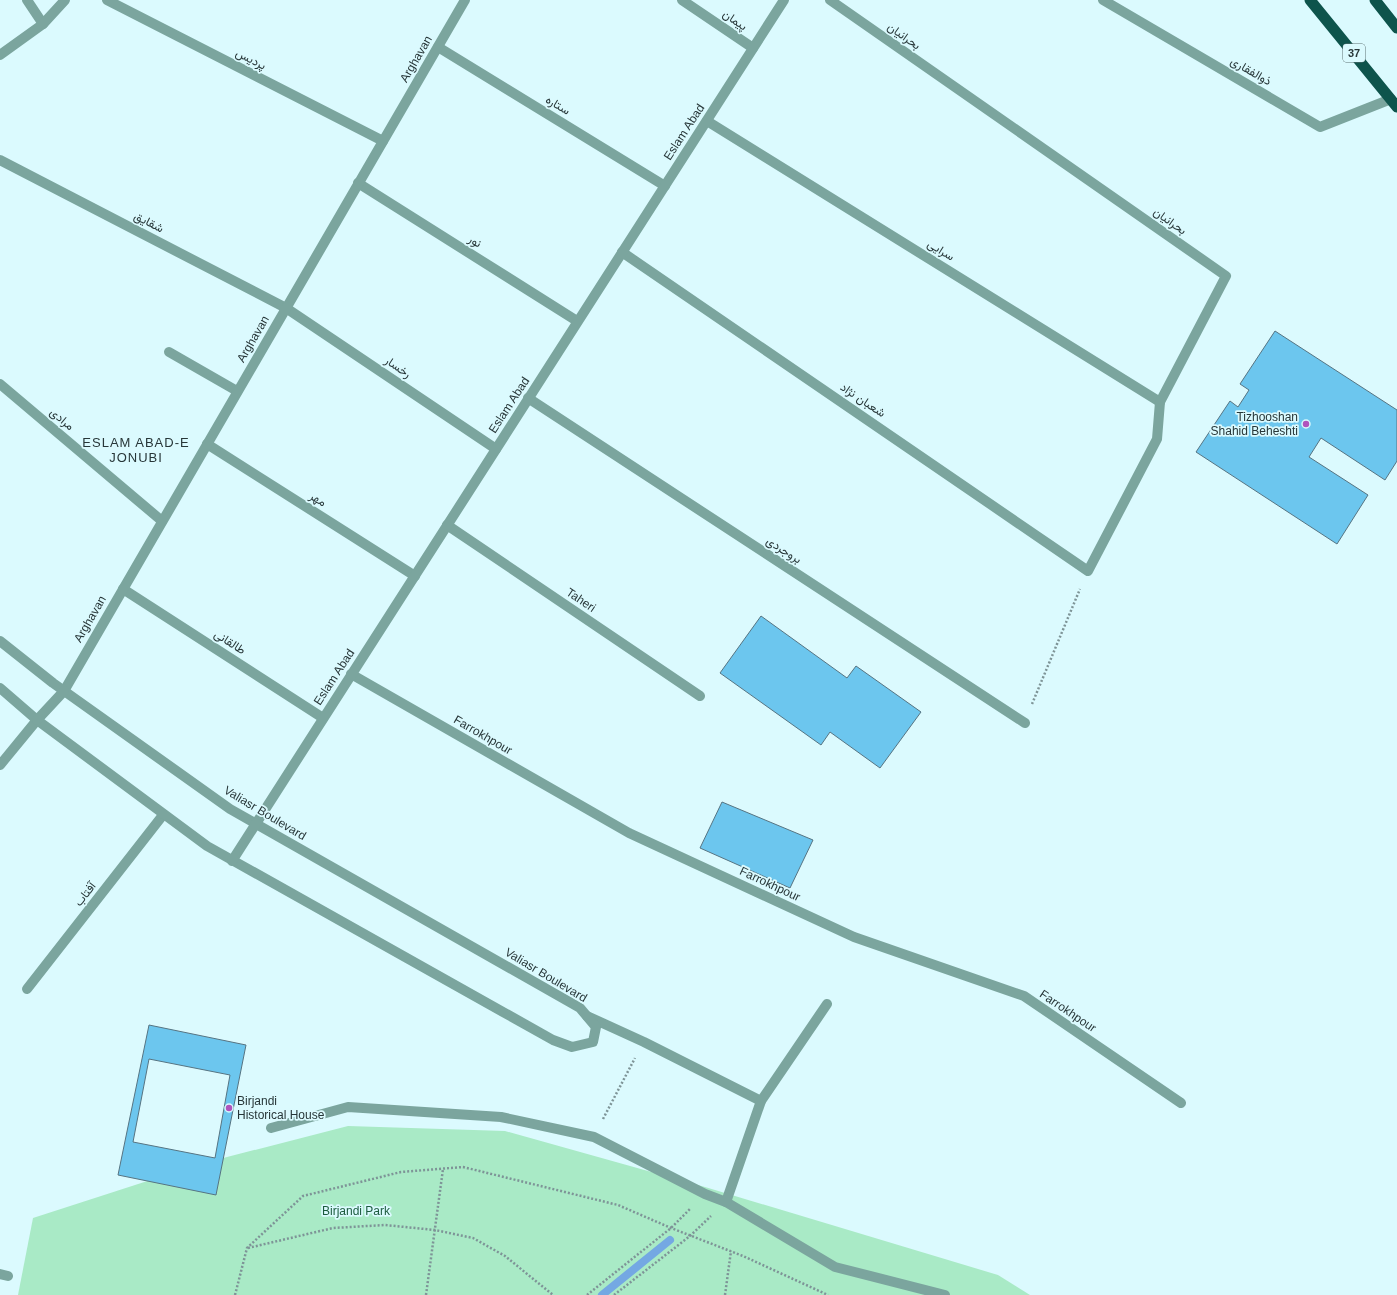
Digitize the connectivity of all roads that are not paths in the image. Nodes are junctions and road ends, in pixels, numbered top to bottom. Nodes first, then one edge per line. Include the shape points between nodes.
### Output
1 (27, 0) edge
2 (65, 0) edge
3 (107, 0) edge
4 (465, 0) edge
5 (682, 0) edge
6 (784, 0) edge
7 (830, 0) edge
8 (1103, 0) edge
9 (1310, 0) edge
10 (1375, 0) edge
11 (43, 24) junction
12 (1397, 28) edge
13 (438, 47) junction
14 (753, 48) junction
15 (0, 56) edge
16 (1394, 103) edge
17 (707, 121) junction
18 (383, 141) junction
19 (0, 160) edge
20 (358, 183) junction
21 (665, 186) junction
22 (622, 252) junction
23 (286, 308) junction
24 (577, 321) junction
25 (169, 352) dead end
26 (0, 384) edge
27 (237, 392) junction
28 (528, 398) junction
29 (1160, 402) junction
30 (207, 444) junction
31 (496, 448) junction
32 (162, 521) junction
33 (448, 525) junction
34 (1088, 570) joint
35 (415, 576) junction
36 (123, 589) junction
37 (2, 645) edge
38 (351, 674) junction
39 (0, 688) edge
40 (64, 691) junction
41 (700, 696) dead end
42 (323, 718) junction
43 (37, 720) junction
44 (1025, 723) road end
45 (0, 765) edge
46 (163, 814) junction
47 (255, 823) junction
48 (232, 861) junction
49 (27, 989) dead end
50 (827, 1004) dead end
51 (587, 1016) junction
52 (761, 1101) junction
53 (1181, 1103) dead end
54 (271, 1128) dead end
55 (726, 1202) junction
56 (945, 1295) edge

1 - 11 street
2 - 11 street
3 - 18 street, پردیس
4 - 13 street, Arghavan
5 - 14 street, پیمان
6 - 14 street, Eslam Abad
7 - 29 street, بحرانیان via 1226,276
8 - 16 street, ذوالفقاری via 1320,127
9 - 16 highway, 37
10 - 12 highway
11 - 15 street
13 - 18 street, Arghavan
13 - 21 street, ستاره
14 - 17 street, Eslam Abad
17 - 21 street, Eslam Abad
17 - 29 street, سرایی
18 - 20 street, Arghavan
19 - 23 street, شقایق
20 - 23 street, Arghavan
20 - 24 street, نور
21 - 22 street, Eslam Abad
22 - 24 street, Eslam Abad
22 - 34 street, شعبان نژاد
23 - 27 street, Arghavan
23 - 31 street, رخسار
24 - 28 street, Eslam Abad
25 - 27 street
26 - 32 street, مرادی
27 - 30 street, Arghavan
28 - 31 street, Eslam Abad
28 - 44 street, بروجردی
29 - 34 street, بحرانیان via 1157,439
30 - 32 street, Arghavan
30 - 35 street, مهر
31 - 33 street, Eslam Abad
32 - 36 street, Arghavan
33 - 35 street, Eslam Abad
33 - 41 street, Taheri
35 - 38 street, Eslam Abad
36 - 40 street, Arghavan
36 - 42 street, طالقانی
37 - 40 street, Valiasr Boulevard
38 - 42 street, Eslam Abad
38 - 53 street, Farrokhpour via 629,833 854,937 1024,996
39 - 43 street, Valiasr Boulevard
40 - 43 street, Arghavan
40 - 47 street, Valiasr Boulevard via 230,809
42 - 47 street, Eslam Abad
43 - 45 street, Arghavan
43 - 46 street, Valiasr Boulevard
46 - 48 street, Valiasr Boulevard
46 - 49 street, آفتاب
47 - 48 street, Eslam Abad
47 - 51 street, Valiasr Boulevard via 580,1008
48 - 51 street, Valiasr Boulevard via 553,1040 572,1047 592,1042 596,1027
50 - 52 street
51 - 52 street
52 - 55 street
54 - 55 street via 348,1107 501,1117 594,1137 705,1194
55 - 56 street via 835,1267

